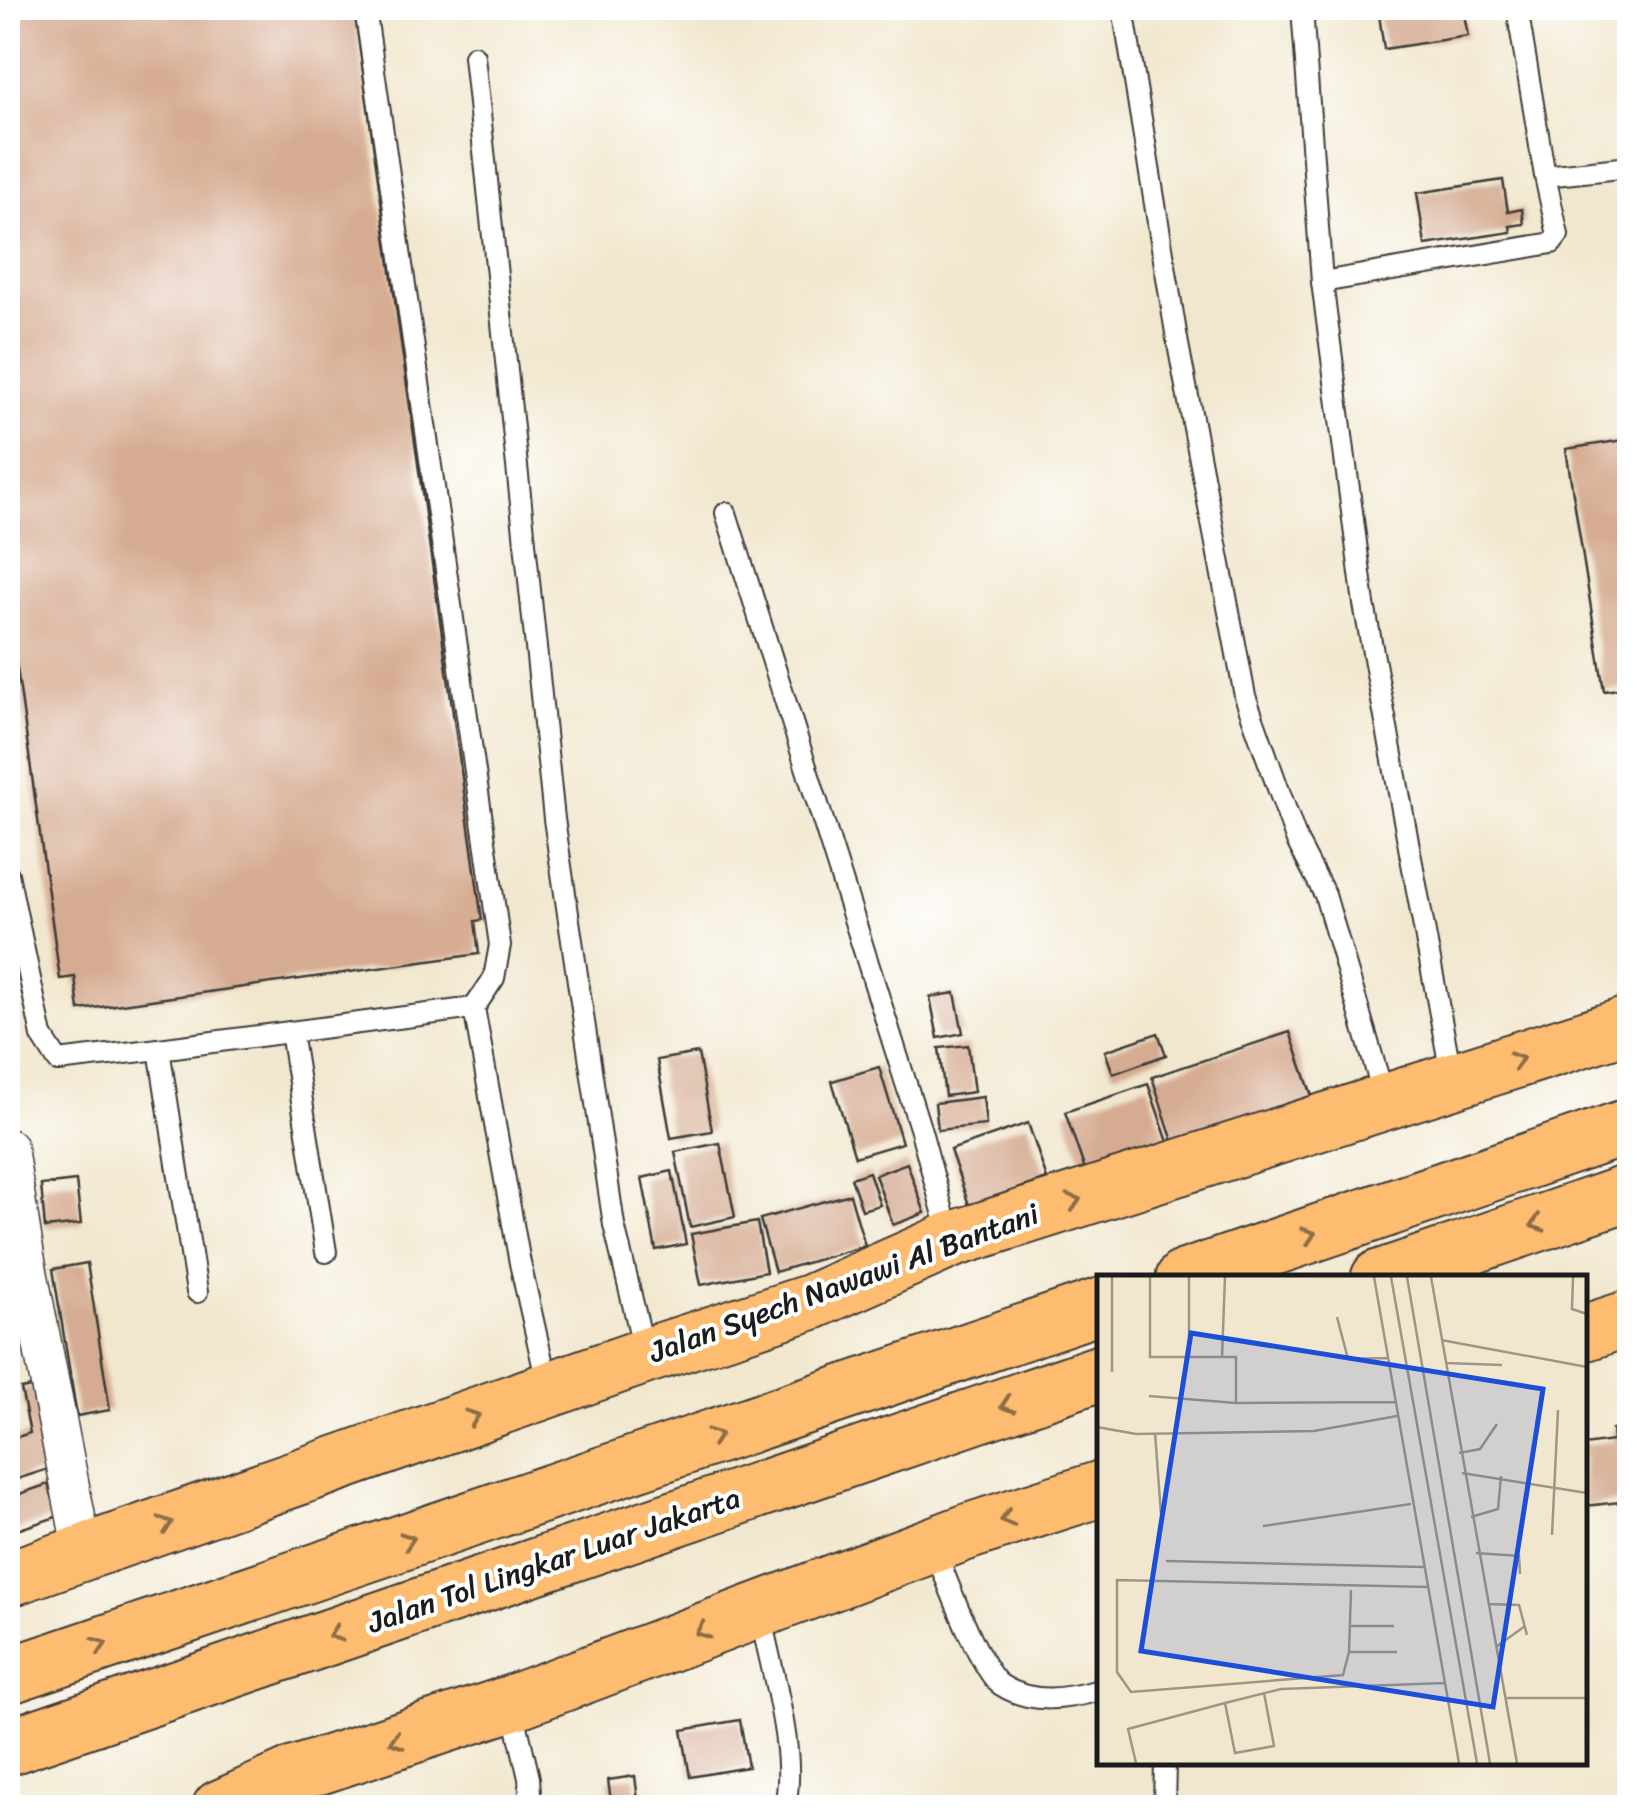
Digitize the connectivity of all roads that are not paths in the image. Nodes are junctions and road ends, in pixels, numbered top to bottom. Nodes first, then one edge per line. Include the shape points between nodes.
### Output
1 (365, 8) edge
2 (1123, 8) edge
3 (1302, 8) edge
4 (1517, 8) edge
5 (474, 56) dead end
6 (1630, 166) edge
7 (1545, 176) junction
8 (1322, 282) junction
9 (726, 513) dead end
10 (8, 874) edge
11 (474, 1008) junction
12 (1630, 1024) edge
13 (291, 1032) junction
14 (158, 1048) junction
15 (1453, 1081) junction
16 (1386, 1102) junction
17 (1630, 1126) edge
18 (8, 1148) edge
19 (1630, 1192) edge
20 (951, 1240) junction
21 (326, 1252) dead end
22 (1193, 1275) edge
23 (1389, 1275) edge
24 (197, 1292) dead end
25 (1097, 1307) edge
26 (1630, 1318) edge
27 (1587, 1332) edge
28 (645, 1356) junction
29 (1097, 1374) edge
30 (548, 1391) junction
31 (1097, 1491) edge
32 (933, 1545) junction
33 (83, 1553) junction
34 (8, 1579) edge
35 (759, 1610) junction
36 (8, 1676) edge
37 (1097, 1691) edge
38 (511, 1703) junction
39 (8, 1746) edge
40 (1165, 1765) edge
41 (220, 1808) edge
42 (531, 1808) edge
43 (784, 1808) edge
44 (1164, 1808) edge

1 - 11 lane via 500,945 494,978
2 - 16 lane via 1167,284 1246,696 1297,841 1325,895
3 - 8 lane
4 - 7 lane
5 - 28 lane via 554,819 614,1224
6 - 7 lane
7 - 8 lane via 1558,234 1552,243
8 - 15 lane via 1364,604
9 - 20 lane
10 - 14 lane via 49,1051 58,1061
11 - 13 lane
11 - 30 lane
15 -> 12 highway, Jalan Syech Nawawi Al Bantani
13 - 14 lane
13 - 21 lane
14 - 24 lane
15 - 16 highway, Jalan Syech Nawawi Al Bantani
20 -> 16 highway, Jalan Syech Nawawi Al Bantani
22 -> 17 highway
18 - 33 street
19 -> 23 highway
20 - 28 highway, Jalan Syech Nawawi Al Bantani via 812,1302
36 -> 25 highway
26 - 27 highway
28 - 30 highway, Jalan Syech Nawawi Al Bantani
29 -> 39 highway, Jalan Tol Lingkar Luar Jakarta
33 -> 30 highway, Jalan Syech Nawawi Al Bantani
31 -> 32 highway
32 - 35 highway
32 - 37 lane via 961,1618 999,1684 1033,1697 1065,1699
33 - 34 highway, Jalan Syech Nawawi Al Bantani
35 -> 38 highway
35 - 43 lane via 784,1733 790,1788
38 -> 41 highway
38 - 42 lane
40 - 44 lane

